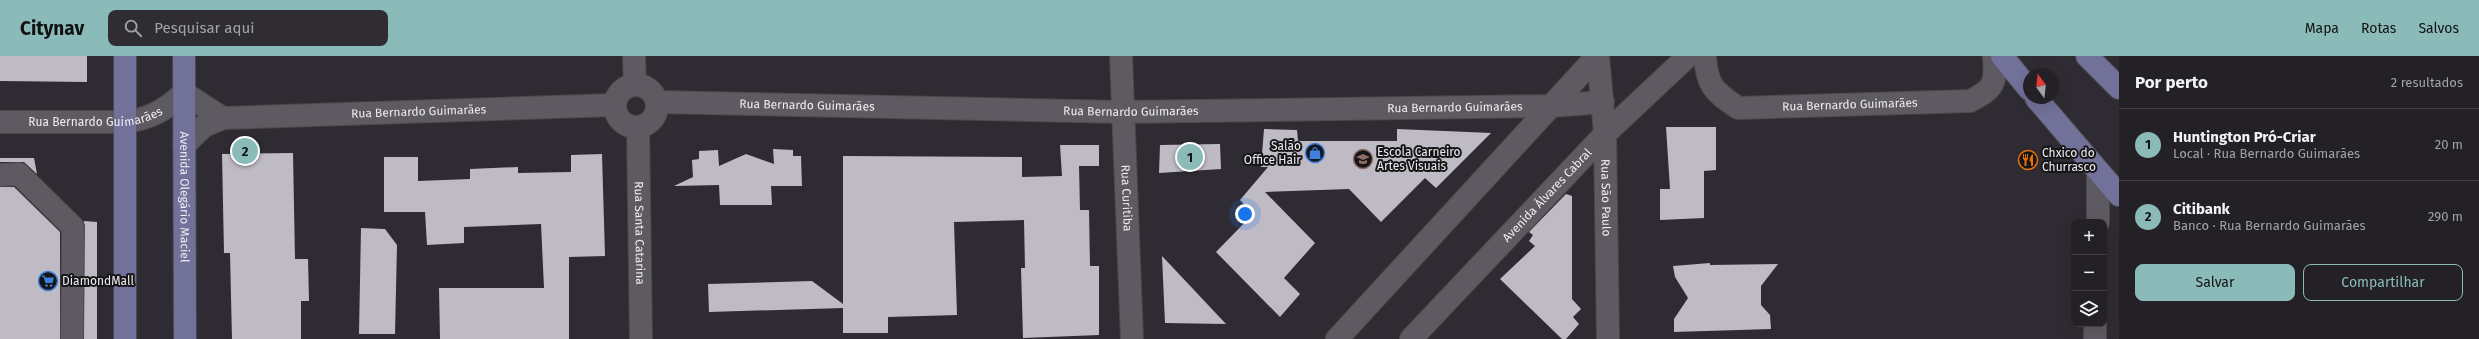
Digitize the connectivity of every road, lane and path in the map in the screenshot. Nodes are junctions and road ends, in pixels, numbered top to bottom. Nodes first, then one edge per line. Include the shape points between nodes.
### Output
1 (125, 56) edge
2 (184, 56) edge
3 (634, 56) edge
4 (1121, 56) edge
5 (1597, 56) edge
6 (1688, 56) edge
7 (1705, 56) edge
8 (1994, 56) edge
9 (2002, 56) edge
10 (2087, 56) edge
11 (2023, 82) edge
12 (635, 85) junction
13 (2119, 88) edge
14 (184, 93) junction
15 (658, 102) junction
16 (1603, 102) junction
17 (2041, 104) edge
18 (615, 105) junction
19 (1552, 106) junction
20 (1121, 112) junction
21 (223, 118) junction
22 (0, 122) edge
23 (125, 122) junction
24 (638, 127) junction
25 (1605, 134) junction
26 (184, 145) junction
27 (2098, 170) junction
28 (0, 175) edge
29 (2119, 195) edge
30 (2119, 201) edge
31 (2098, 219) edge
32 (2099, 219) edge
33 (2095, 327) edge
34 (72, 339) edge
35 (125, 339) edge
36 (185, 339) edge
37 (641, 339) edge
38 (1132, 339) edge
39 (1337, 339) edge
40 (1411, 339) edge
41 (1608, 339) edge
42 (2095, 339) edge

1 - 23 main road
2 - 14 main road, Avenida Olegário Maciel
3 - 12 street
4 - 20 street, Rua Curitiba
5 - 16 street, Rua São Paulo
5 - 19 street
6 - 25 street, Avenida Álvares Cabral
7 - 8 street, Rua Bernardo Guimarães via 1706,73 1714,92 1738,108 1970,102 1985,93 1996,79
9 - 11 main road
10 - 13 main road
12 - 15 street via 641,85 651,91
12 - 18 street via 619,93
14 - 21 street
14 - 23 street, Rua Bernardo Guimarães via 157,114
14 - 26 main road, Avenida Olegário Maciel
15 - 20 street, Rua Bernardo Guimarães
15 - 24 street via 657,114 649,123
16 - 19 street, Rua Bernardo Guimarães
16 - 25 street, Rua São Paulo
17 - 27 main road
18 - 21 street, Rua Bernardo Guimarães
18 - 24 street via 618,116 626,125
19 - 20 street, Rua Bernardo Guimarães
19 - 39 street
20 - 38 street, Rua Curitiba
21 - 26 street, Rua Bernardo Guimarães via 204,126
22 - 23 street, Rua Bernardo Guimarães
23 - 35 main road
24 - 37 street, Rua Santa Catarina
25 - 40 street, Avenida Álvares Cabral
25 - 41 street, Rua São Paulo
26 - 36 main road, Avenida Olegário Maciel
27 - 29 main road
27 - 31 street
28 - 34 street via 19,174 73,227
30 - 32 street via 2110,203
33 - 42 street

